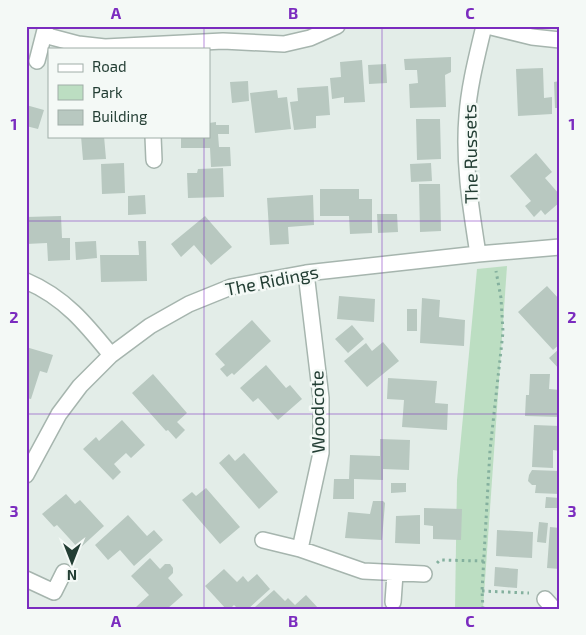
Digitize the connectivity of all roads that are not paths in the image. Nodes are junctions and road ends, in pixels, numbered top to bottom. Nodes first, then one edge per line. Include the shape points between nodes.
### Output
1 (337, 26) edge
2 (486, 26) edge
3 (45, 30) edge
4 (560, 40) edge
5 (150, 47) edge
6 (37, 61) dead end
7 (153, 138) edge
8 (154, 160) dead end
9 (560, 247) edge
10 (478, 254) junction
11 (306, 273) junction
12 (26, 282) edge
13 (111, 355) junction
14 (26, 475) edge
15 (262, 540) dead end
16 (300, 550) junction
17 (64, 572) dead end
18 (395, 574) junction
19 (424, 574) road end
20 (26, 579) edge
21 (393, 602) dead end

1 - 5 street via 310,38 284,44 223,41
2 - 4 street, The Russets
2 - 10 street, The Russets via 470,87 467,118 469,194
3 - 5 street via 78,44
3 - 6 street
7 - 8 street
9 - 10 street, The Ridings
10 - 11 street, The Ridings
11 - 13 street, The Ridings via 231,287 189,304 150,326
11 - 16 street, Woodcote via 321,398 321,453
12 - 13 street via 77,314
13 - 14 street, The Ridings via 80,386 59,414
15 - 16 street
16 - 18 street via 363,571
17 - 20 street via 54,592
18 - 19 street
18 - 21 street

